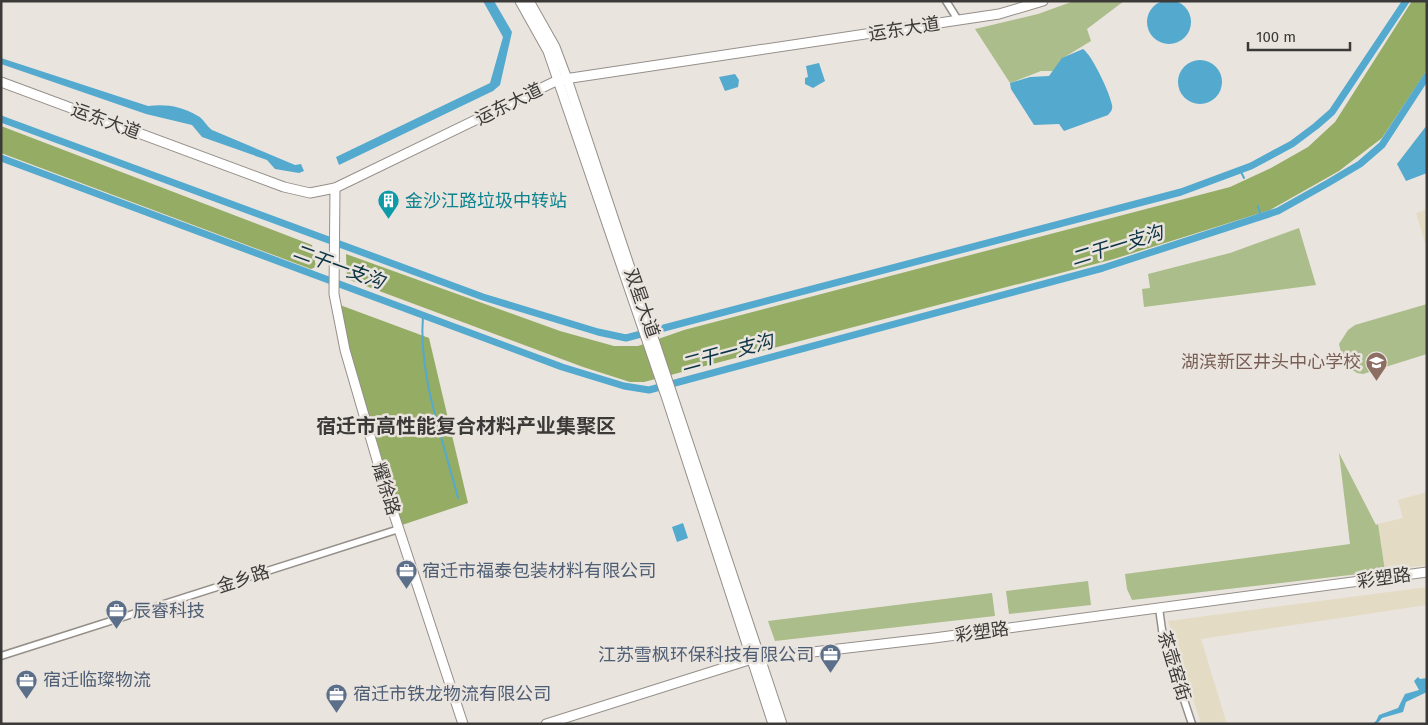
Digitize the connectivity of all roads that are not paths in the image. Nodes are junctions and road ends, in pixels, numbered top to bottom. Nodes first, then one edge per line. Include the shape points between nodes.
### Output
1 (520, 1) edge
2 (529, 1) edge
3 (946, 1) edge
4 (1043, 1) edge
5 (958, 20) junction
6 (562, 79) junction
7 (1, 82) edge
8 (335, 188) junction
9 (399, 530) junction
10 (1427, 572) edge
11 (1159, 608) junction
12 (1, 656) edge
13 (757, 658) junction
14 (462, 724) edge
15 (546, 724) edge
16 (773, 724) edge
17 (782, 724) edge
18 (1192, 724) edge

1 - 6 street, 双星大道
2 - 6 street, 双星大道 via 555,47
3 - 5 street
4 - 5 street, 运东大道 via 999,14
5 - 6 street, 运东大道
6 - 8 street, 运东大道
6 - 13 street, 双星大道
7 - 8 street, 运东大道 via 284,186 310,193
8 - 9 street, 耀徐路 via 334,294 345,350
9 - 12 street, 金乡路
9 - 14 street, 耀徐路
10 - 11 street, 彩塑路
11 - 13 street, 彩塑路
11 - 18 street, 茶壶窑街 via 1163,637
13 - 15 street, 彩塑路
13 - 16 street
13 - 17 street

